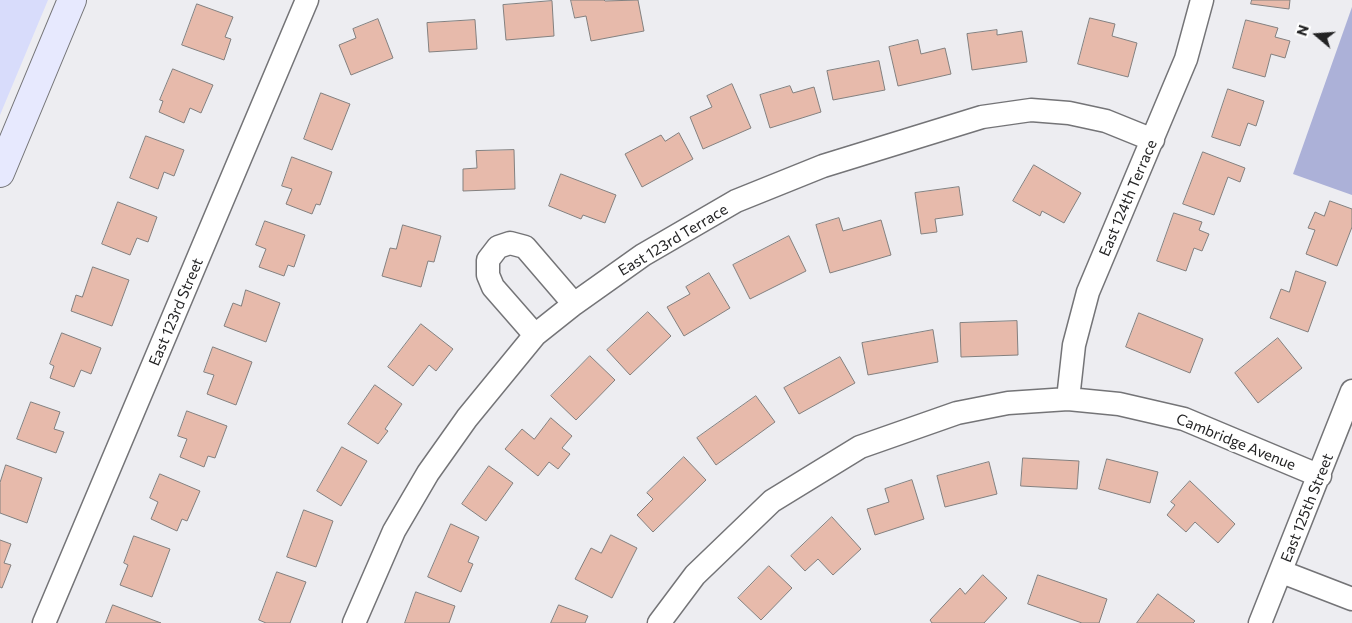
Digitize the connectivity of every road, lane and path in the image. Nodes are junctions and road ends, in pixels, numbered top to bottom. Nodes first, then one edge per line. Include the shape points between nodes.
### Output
1 (72, 0) edge
2 (307, 0) edge
3 (1202, 0) edge
4 (1153, 140) junction
5 (0, 173) edge
6 (574, 304) junction
7 (535, 335) junction
8 (1352, 391) edge
9 (1068, 399) junction
10 (1320, 476) junction
11 (1282, 572) junction
12 (1352, 599) edge
13 (44, 623) edge
14 (354, 623) edge
15 (659, 623) edge
16 (1260, 623) edge

1 - 5 main road
2 - 13 street, East 123rd Street
3 - 4 street, East 124th Terrace via 1186,59
4 - 6 street, East 123rd Terrace via 1106,120 1069,113 1031,110 982,117 823,166 736,201 643,255
4 - 9 street, East 124th Terrace via 1088,292 1074,345
6 - 7 street, East 123rd Terrace
6 - 7 street via 525,247 510,243 498,247 488,260 488,275 493,288
7 - 14 street, East 123rd Terrace via 467,418 428,473 394,531
8 - 10 street, East 125th Street
9 - 10 street, Cambridge Avenue via 1119,404 1184,419
9 - 15 street, Cambridge Avenue via 1008,403 957,413 860,447 772,501 695,575
10 - 11 street, East 125th Street
11 - 12 street
11 - 16 street, East 125th Street

